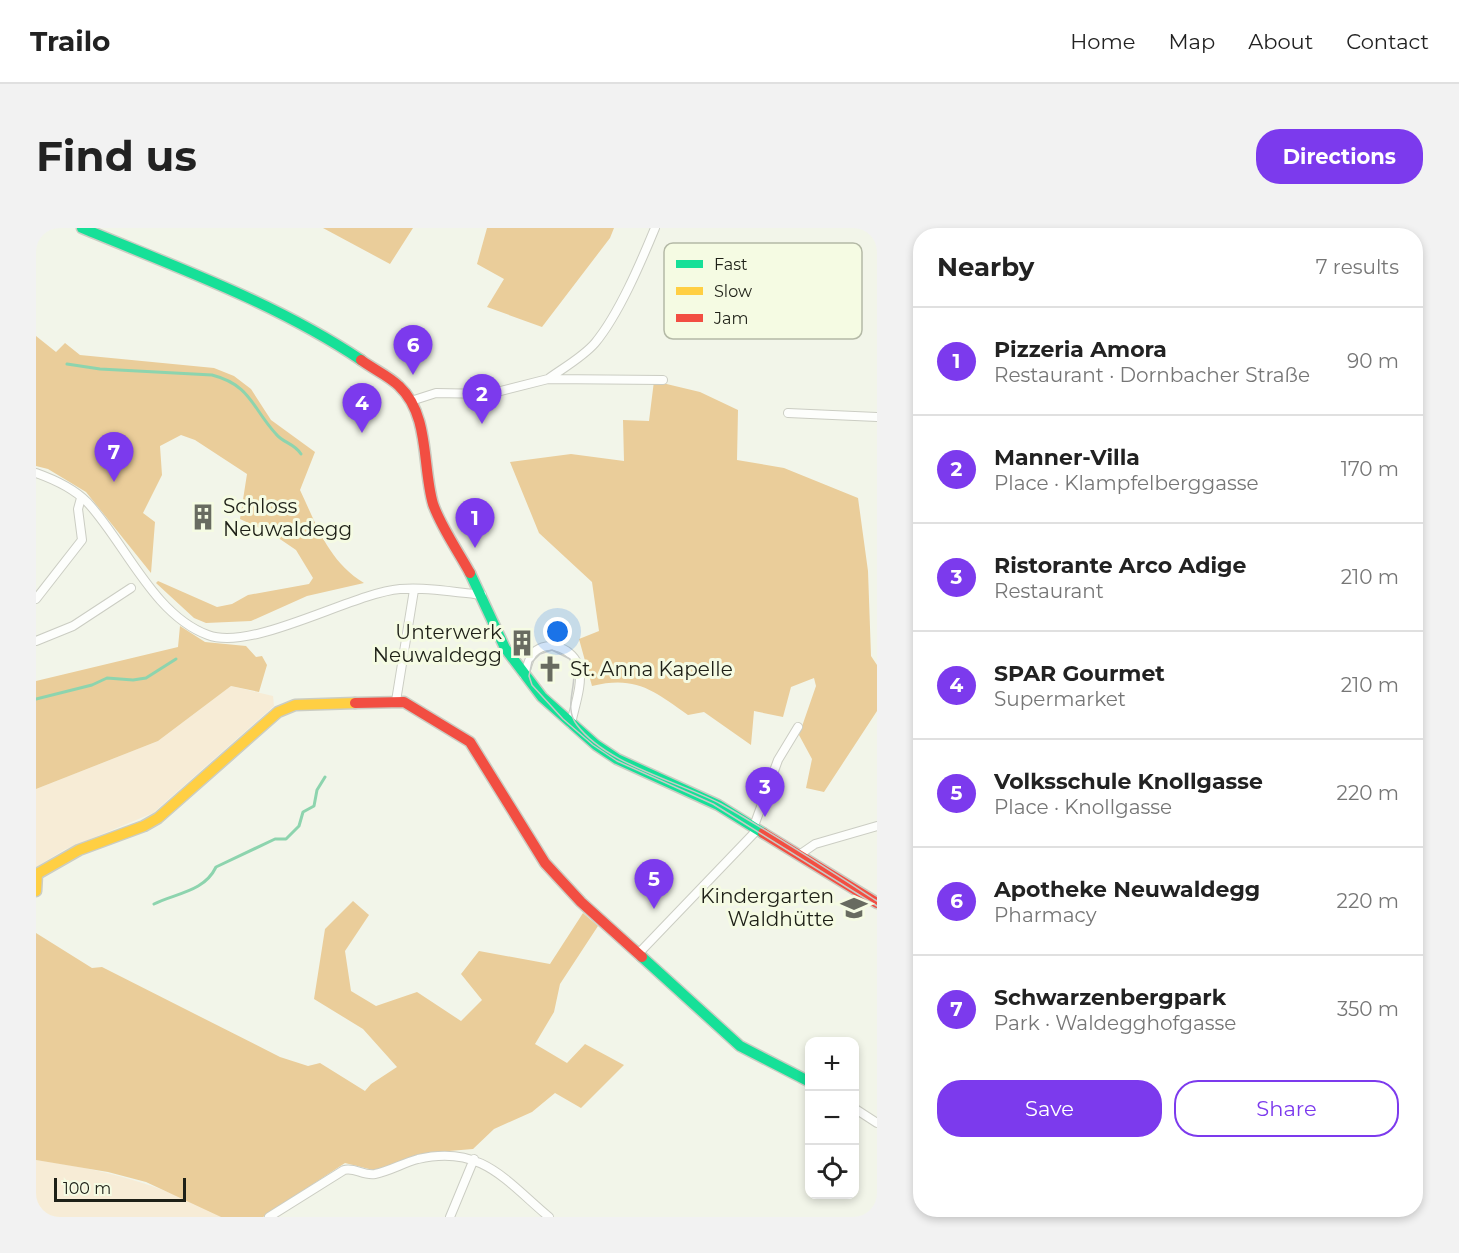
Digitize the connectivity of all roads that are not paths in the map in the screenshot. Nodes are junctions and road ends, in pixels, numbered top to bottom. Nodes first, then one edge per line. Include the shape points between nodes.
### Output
1 (82, 228) edge
2 (656, 228) edge
3 (548, 379) junction
4 (663, 380) dead end
5 (411, 401) junction
6 (788, 414) dead end
7 (877, 417) edge
8 (36, 473) edge
9 (81, 498) junction
10 (131, 588) dead end
11 (414, 590) junction
12 (482, 595) junction
13 (36, 599) edge
14 (36, 640) edge
15 (524, 675) junction
16 (396, 700) junction
17 (571, 724) junction
18 (798, 727) dead end
19 (877, 826) edge
20 (756, 828) junction
21 (799, 855) junction
22 (36, 891) edge
23 (877, 903) edge
24 (639, 953) junction
25 (805, 1079) edge
26 (859, 1111) edge
27 (877, 1123) edge
28 (474, 1159) junction
29 (269, 1217) edge
30 (450, 1217) edge
31 (549, 1217) edge

1 - 5 main road via 197,276 328,339 387,377
2 - 3 street via 598,338
3 - 4 street
3 - 5 street via 489,394 436,393
5 - 12 main road via 419,420 432,501
6 - 7 street
8 - 9 street
9 - 11 street via 142,580 185,622 210,636 242,637 391,591
9 - 13 street via 78,509 82,540
10 - 14 street via 73,626
11 - 12 street
11 - 16 street
12 - 15 main road via 505,648
15 - 17 main road
15 - 17 street via 532,654 539,649 554,646 570,653 579,670
16 - 22 main road via 308,704 278,712 158,818 60,860 37,874
16 - 24 main road via 418,709 475,747 555,876
17 - 20 main road via 617,759 711,802
18 - 20 street via 778,760
19 - 21 street via 810,845
20 - 21 main road
20 - 24 street
21 - 23 main road
24 - 25 main road via 740,1046
26 - 27 street
28 - 29 street via 432,1157 368,1175 344,1170
28 - 30 street
28 - 31 street via 487,1165

